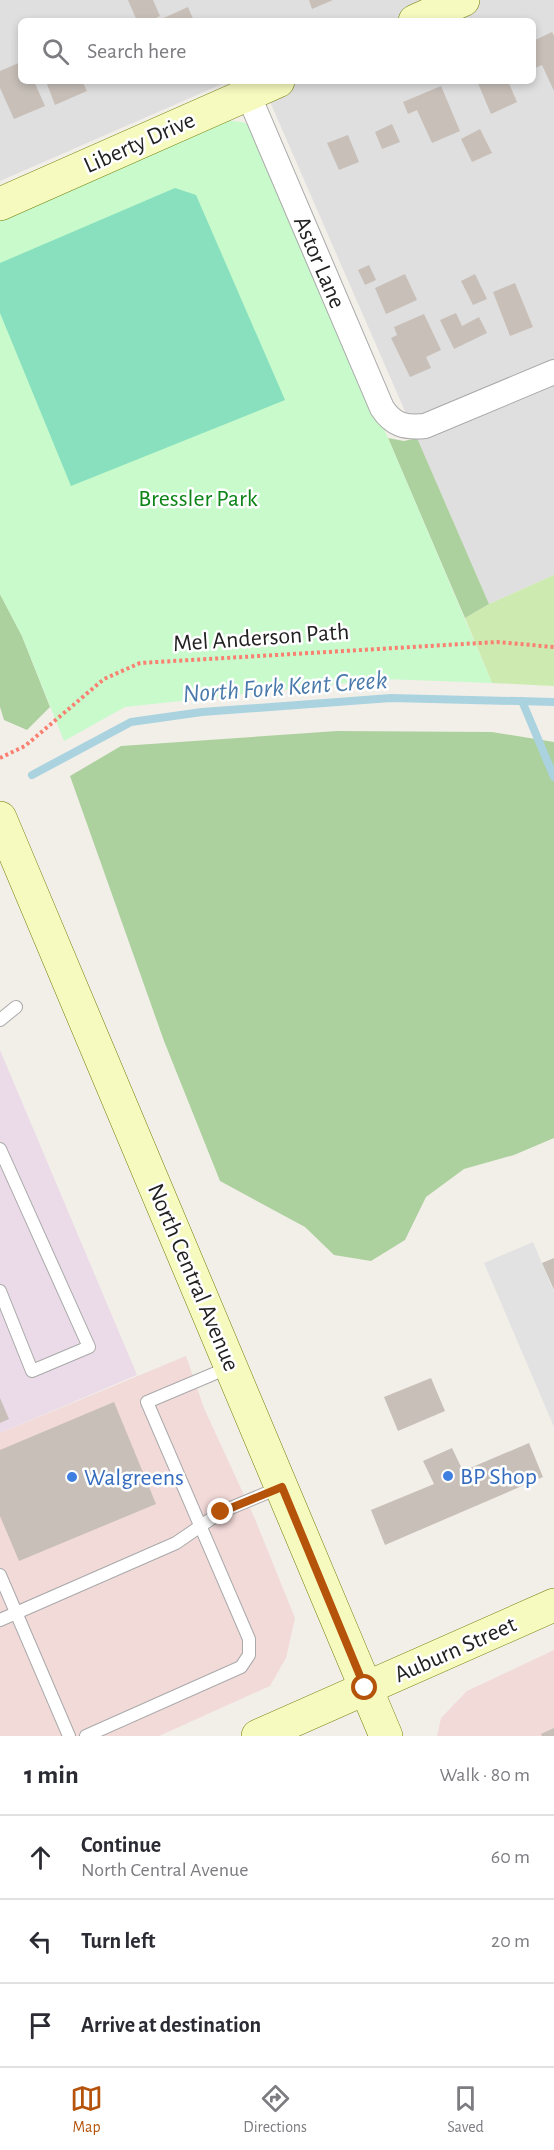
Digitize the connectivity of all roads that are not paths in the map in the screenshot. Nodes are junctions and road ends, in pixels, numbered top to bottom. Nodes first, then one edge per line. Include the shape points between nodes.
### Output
1 (463, 0) edge
2 (422, 18) edge
3 (271, 84) edge
4 (248, 94) junction
5 (0, 204) edge
6 (554, 372) edge
7 (0, 818) edge
8 (16, 1007) dead end
9 (0, 1020) edge
10 (0, 1149) edge
11 (0, 1291) edge
12 (231, 1366) junction
13 (282, 1487) junction
14 (201, 1527) junction
15 (0, 1575) edge
16 (554, 1605) edge
17 (16, 1613) junction
18 (0, 1620) edge
19 (365, 1688) junction
20 (69, 1736) edge
21 (86, 1736) edge
22 (258, 1736) edge
23 (386, 1736) edge

1 - 2 main road
3 - 4 main road, Liberty Drive
4 - 5 main road, Liberty Drive
4 - 6 street, Astor Lane via 382,408 392,421 425,426
7 - 12 main road, North Central Avenue
8 - 9 lane
10 - 11 lane via 88,1347 32,1371
12 - 13 main road, North Central Avenue
12 - 14 lane via 147,1402
13 - 14 lane via 221,1512
13 - 19 main road, North Central Avenue
14 - 17 lane via 176,1543
14 - 21 lane via 249,1639 249,1655 241,1667
15 - 17 lane
16 - 19 main road, Auburn Street
17 - 18 lane
17 - 20 lane
19 - 22 main road, Auburn Street
19 - 23 main road, North Central Avenue

